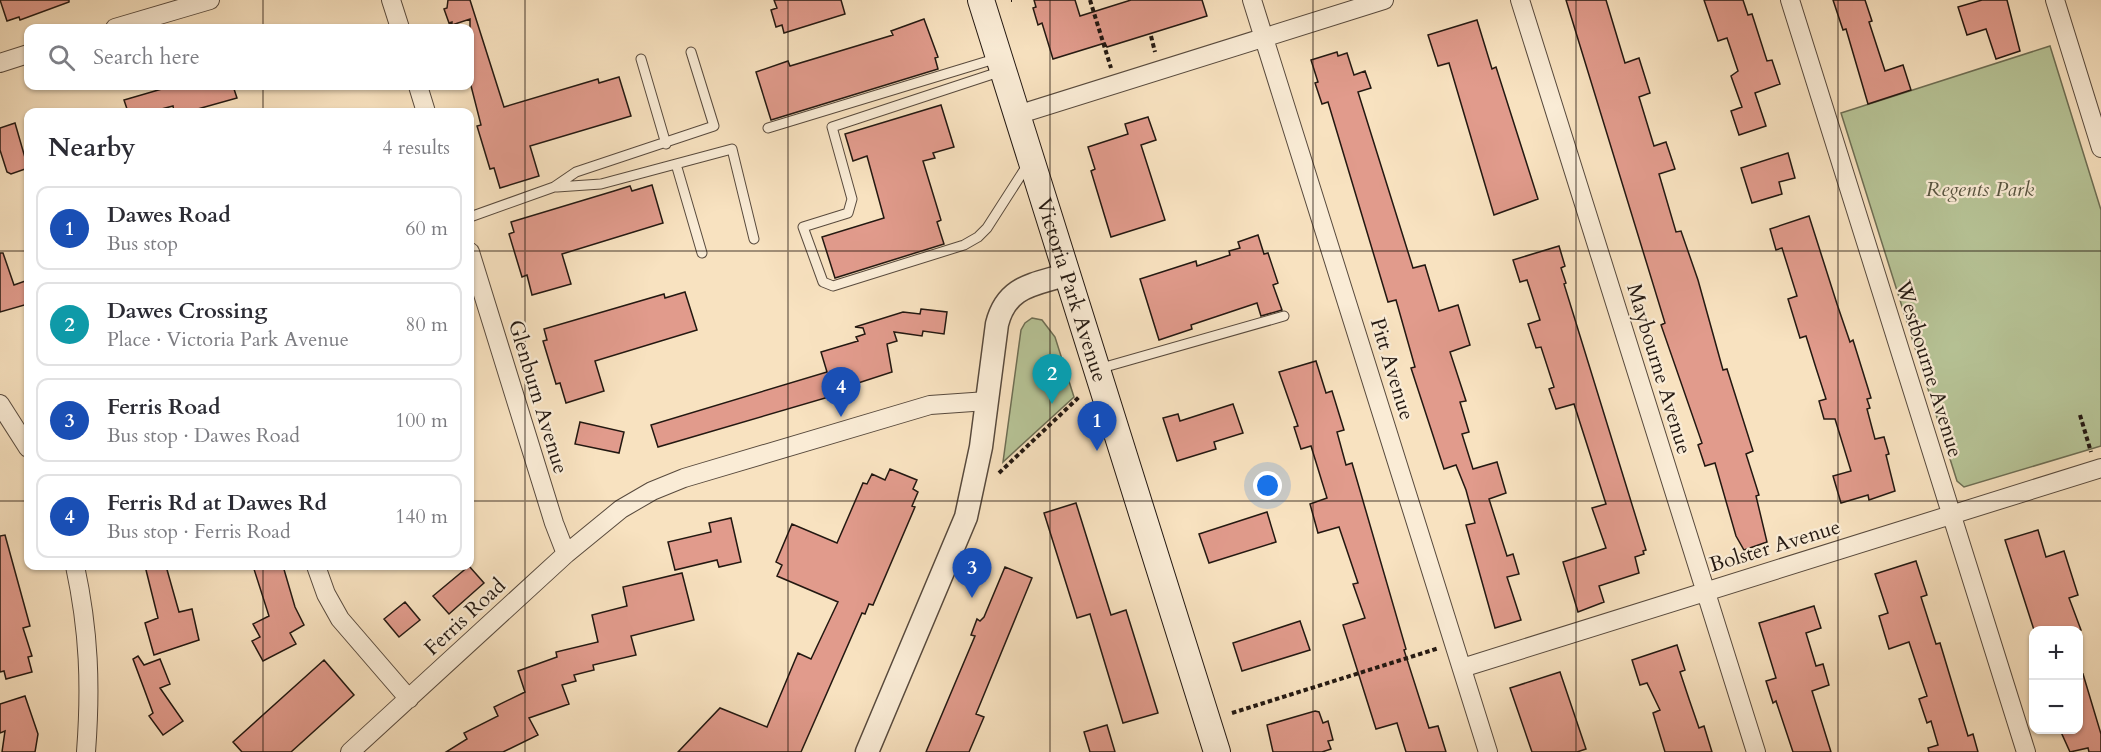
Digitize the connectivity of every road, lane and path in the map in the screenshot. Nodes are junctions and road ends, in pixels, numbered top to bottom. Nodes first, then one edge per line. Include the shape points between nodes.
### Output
1 (210, 0) edge
2 (391, 0) edge
3 (981, 0) edge
4 (1090, 0) edge
5 (1252, 0) edge
6 (1384, 0) edge
7 (1520, 0) edge
8 (1790, 0) edge
9 (2055, 0) edge
10 (129, 24) edge
11 (399, 24) edge
12 (1265, 38) junction
13 (691, 52) dead end
14 (24, 55) edge
15 (641, 59) dead end
16 (0, 63) edge
17 (1002, 64) junction
18 (1116, 83) junction
19 (419, 90) edge
20 (425, 108) edge
21 (1017, 115) junction
22 (768, 128) dead end
23 (666, 144) junction
24 (2101, 148) edge
25 (1031, 159) junction
26 (676, 164) junction
27 (554, 187) junction
28 (474, 216) edge
29 (754, 239) dead end
30 (702, 253) dead end
31 (474, 265) edge
32 (1068, 274) junction
33 (1284, 315) dead end
34 (1098, 369) junction
35 (1079, 397) dead end
36 (987, 401) junction
37 (0, 404) edge
38 (2080, 415) dead end
39 (24, 442) edge
40 (2099, 469) edge
41 (999, 473) dead end
42 (1952, 513) junction
43 (566, 554) junction
44 (76, 570) edge
45 (317, 570) edge
46 (1706, 591) junction
47 (1454, 644) junction
48 (1462, 668) junction
49 (409, 699) junction
50 (1232, 713) dead end
51 (1212, 751) edge
52 (86, 752) edge
53 (350, 752) edge
54 (867, 752) edge
55 (1488, 752) edge
56 (1756, 752) edge
57 (2025, 752) edge

1 - 10 street
2 - 11 street
3 - 17 main road, Victoria Park Avenue
4 - 18 path
5 - 12 street, Pitt Avenue
6 - 12 street
7 - 46 street, Maybourne Avenue
8 - 42 street, Westbourne Avenue
9 - 24 street
12 - 18 street
12 - 47 street, Pitt Avenue
13 - 23 lane via 714,126
14 - 16 street
15 - 23 lane
17 - 21 main road, Victoria Park Avenue
17 - 22 lane
17 - 25 lane via 832,127 852,199 848,213 803,227 822,282 834,286 978,237
18 - 21 street
19 - 20 street
21 - 25 main road, Victoria Park Avenue
23 - 27 lane via 576,172
25 - 32 main road, Victoria Park Avenue
26 - 27 lane via 601,184
26 - 29 lane via 732,149
26 - 30 lane
27 - 28 lane
31 - 43 street, Glenburn Avenue
32 - 34 main road, Victoria Park Avenue
32 - 36 street via 1022,288 1006,300 997,324
33 - 34 lane
34 - 51 main road, Victoria Park Avenue
35 - 41 path
36 - 43 street, Ferris Road via 930,405 684,478 621,509
36 - 54 street via 966,517
37 - 39 street
38 - 40 path
40 - 42 street, Bolster Avenue
42 - 46 street, Bolster Avenue
42 - 57 street, Westbourne Avenue
43 - 49 street, Ferris Road
44 - 52 street via 87,625
45 - 49 street via 340,619
46 - 48 street, Bolster Avenue
46 - 56 street, Maybourne Avenue
47 - 48 street, Pitt Avenue
47 - 50 path
48 - 55 street, Pitt Avenue
49 - 53 street, Ferris Road

